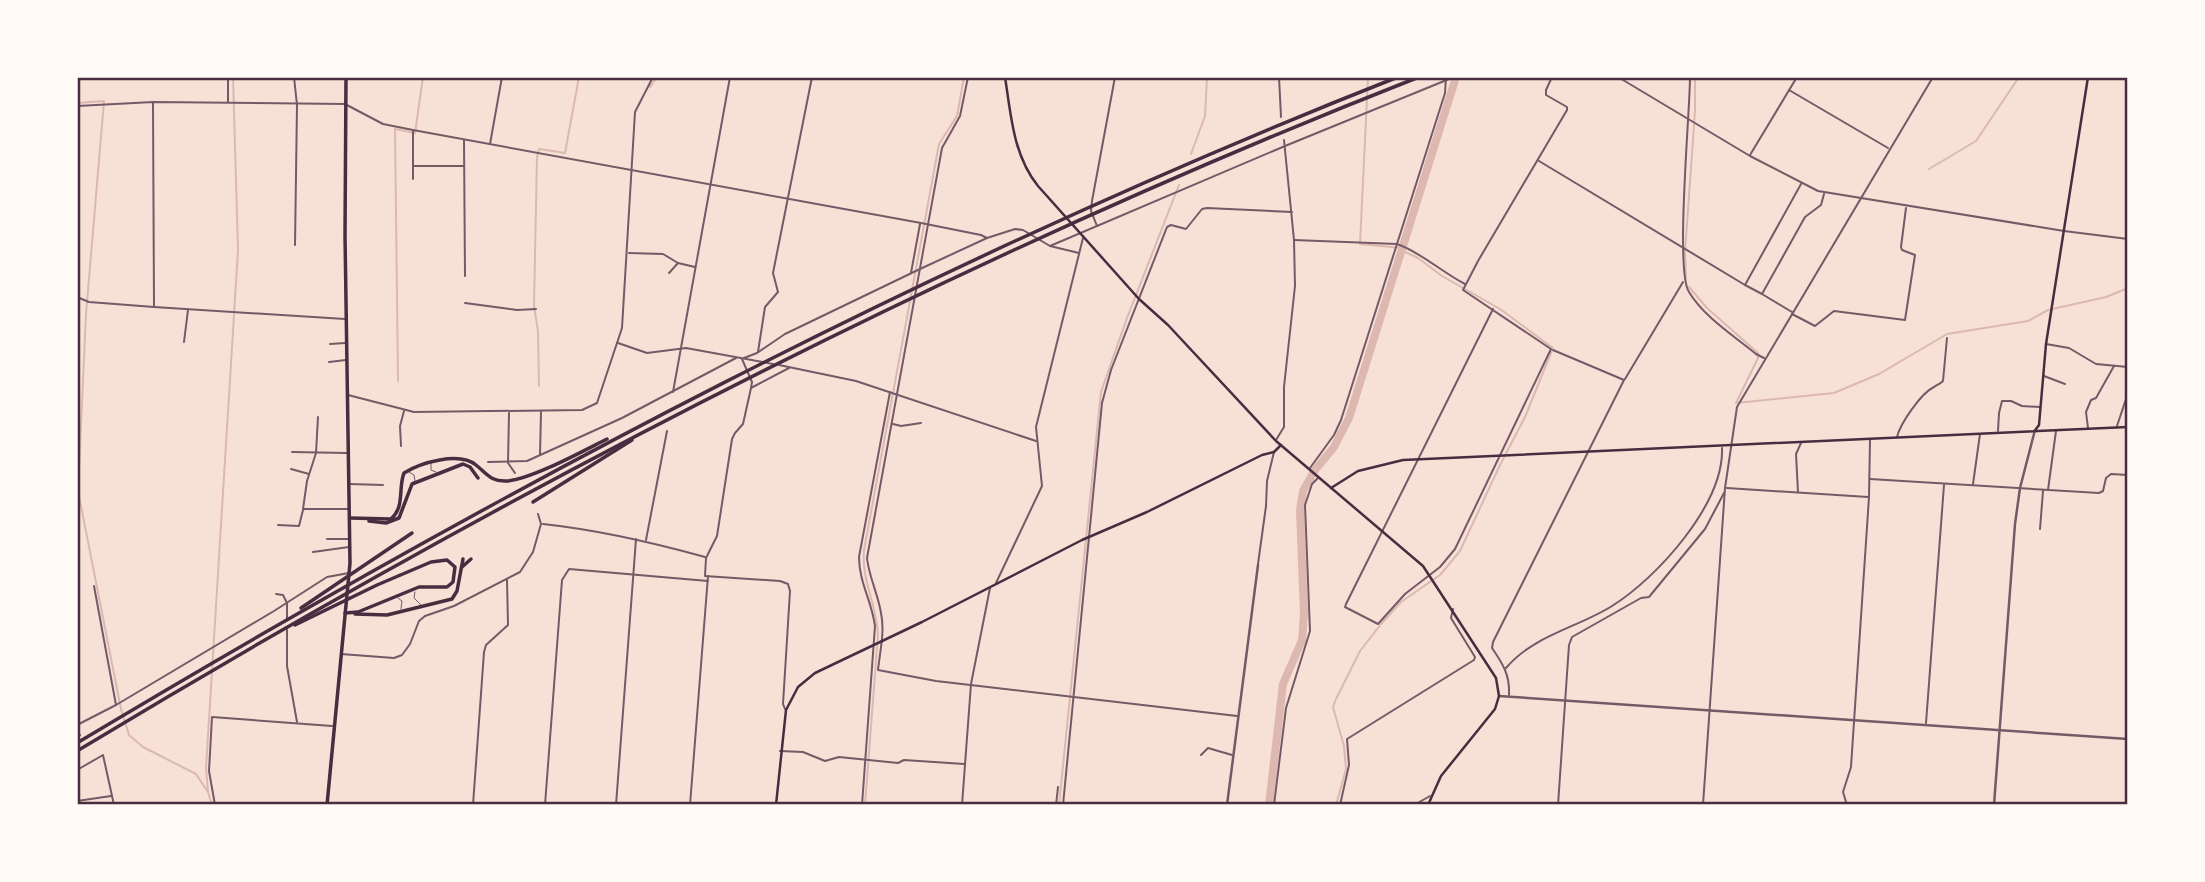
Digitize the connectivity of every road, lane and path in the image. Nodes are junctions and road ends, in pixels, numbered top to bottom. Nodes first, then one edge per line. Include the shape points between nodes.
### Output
1 (228, 77) edge
2 (294, 77) edge
3 (346, 77) edge
4 (502, 77) edge
5 (653, 77) edge
6 (730, 77) edge
7 (812, 77) edge
8 (968, 77) edge
9 (1004, 77) edge
10 (1115, 77) edge
11 (1279, 77) edge
12 (1398, 77) edge
13 (1419, 77) edge
14 (1552, 77) edge
15 (1618, 77) edge
16 (1690, 77) edge
17 (1797, 77) edge
18 (1933, 77) edge
19 (2088, 77) edge
20 (1446, 78) edge
21 (1452, 78) edge
22 (1789, 90) junction
23 (153, 102) junction
24 (228, 103) junction
25 (345, 104) junction
26 (297, 105) junction
27 (77, 106) edge
28 (1281, 117) dead end
29 (1690, 120) junction
30 (413, 130) junction
31 (464, 140) junction
32 (1284, 140) dead end
33 (490, 145) junction
34 (1284, 146) junction
35 (1889, 149) junction
36 (1750, 156) junction
37 (1537, 160) junction
38 (413, 166) junction
39 (464, 166) junction
40 (632, 170) junction
41 (413, 179) dead end
42 (1801, 184) junction
43 (710, 185) junction
44 (1825, 193) junction
45 (787, 198) junction
46 (1859, 200) junction
47 (1907, 207) junction
48 (1292, 212) junction
49 (920, 223) junction
50 (928, 225) junction
51 (1098, 226) junction
52 (2064, 231) junction
53 (1082, 235) junction
54 (987, 238) junction
55 (2128, 239) edge
56 (1294, 240) junction
57 (1398, 244) junction
58 (295, 245) dead end
59 (1050, 246) junction
60 (1683, 247) junction
61 (628, 253) junction
62 (1079, 253) junction
63 (678, 263) junction
64 (696, 267) junction
65 (920, 269) junction
66 (669, 272) dead end
67 (911, 273) junction
68 (465, 276) dead end
69 (1684, 281) junction
70 (1466, 285) junction
71 (1745, 285) junction
72 (1762, 294) junction
73 (77, 297) edge
74 (1139, 299) junction
75 (465, 303) dead end
76 (155, 307) junction
77 (188, 309) junction
78 (536, 309) dead end
79 (1493, 309) junction
80 (1792, 313) junction
81 (346, 319) junction
82 (1947, 338) dead end
83 (184, 342) dead end
84 (346, 342) junction
85 (618, 343) junction
86 (330, 344) dead end
87 (2046, 344) junction
88 (681, 348) junction
89 (1552, 349) junction
90 (757, 353) junction
91 (736, 358) junction
92 (1765, 358) junction
93 (742, 359) junction
94 (347, 360) junction
95 (329, 362) dead end
96 (2115, 365) junction
97 (789, 367) junction
98 (2128, 367) edge
99 (2043, 376) junction
100 (1624, 380) junction
101 (2065, 384) dead end
102 (751, 388) junction
103 (673, 392) junction
104 (890, 392) junction
105 (897, 394) junction
106 (347, 395) junction
107 (2128, 400) edge
108 (2040, 407) junction
109 (404, 410) junction
110 (509, 411) junction
111 (541, 411) junction
112 (317, 416) dead end
113 (644, 422) junction
114 (660, 423) junction
115 (921, 423) dead end
116 (892, 424) junction
117 (2116, 427) junction
118 (2128, 427) edge
119 (2088, 428) junction
120 (2056, 429) junction
121 (2035, 430) junction
122 (667, 431) dead end
123 (1998, 432) junction
124 (1980, 433) junction
125 (1896, 438) junction
126 (1870, 440) junction
127 (1036, 441) junction
128 (1276, 441) junction
129 (1801, 442) junction
130 (1281, 445) junction
131 (1731, 445) junction
132 (401, 446) dead end
133 (1723, 446) junction
134 (292, 452) dead end
135 (1274, 452) junction
136 (1589, 452) junction
137 (316, 453) junction
138 (348, 453) junction
139 (540, 455) junction
140 (1499, 456) junction
141 (1417, 459) junction
142 (437, 460) junction
143 (488, 462) dead end
144 (509, 463) junction
145 (291, 469) dead end
146 (472, 469) junction
147 (1310, 469) junction
148 (407, 471) junction
149 (438, 473) junction
150 (515, 473) dead end
151 (309, 474) junction
152 (2128, 475) edge
153 (1319, 477) junction
154 (478, 478) dead end
155 (1869, 479) junction
156 (471, 480) dead end
157 (415, 482) junction
158 (348, 484) junction
159 (1944, 484) junction
160 (383, 485) dead end
161 (1973, 485) junction
162 (1331, 488) junction
163 (2020, 488) junction
164 (1725, 490) junction
165 (2043, 490) junction
166 (2048, 490) junction
167 (1798, 492) junction
168 (1869, 497) junction
169 (533, 502) dead end
170 (303, 509) junction
171 (349, 509) junction
172 (538, 514) dead end
173 (350, 519) junction
174 (541, 524) junction
175 (278, 525) dead end
176 (2040, 529) dead end
177 (1382, 531) junction
178 (412, 533) dead end
179 (1089, 537) junction
180 (327, 539) dead end
181 (350, 539) junction
182 (636, 539) junction
183 (646, 541) junction
184 (350, 547) junction
185 (313, 552) dead end
186 (706, 558) junction
187 (463, 559) dead end
188 (471, 559) dead end
189 (1258, 565) joint
190 (461, 568) junction
191 (352, 573) junction
192 (634, 574) junction
193 (1430, 575) junction
194 (708, 576) junction
195 (508, 579) junction
196 (708, 580) junction
197 (995, 584) junction
198 (93, 586) dead end
199 (419, 587) junction
200 (990, 587) junction
201 (276, 594) dead end
202 (392, 597) junction
203 (287, 603) junction
204 (423, 607) junction
205 (1453, 609) junction
206 (345, 613) junction
207 (397, 613) junction
208 (276, 625) junction
209 (276, 634) junction
210 (881, 640) junction
211 (875, 643) junction
212 (340, 654) junction
213 (872, 669) junction
214 (1506, 669) junction
215 (878, 670) junction
216 (971, 684) junction
217 (1073, 696) junction
218 (1499, 696) junction
219 (1509, 696) junction
220 (1566, 701) junction
221 (116, 705) junction
222 (786, 710) junction
223 (1709, 711) junction
224 (1238, 716) junction
225 (1853, 721) junction
226 (297, 723) junction
227 (77, 725) edge
228 (334, 726) junction
229 (1926, 726) junction
230 (77, 731) edge
231 (1999, 731) junction
232 (80, 735) dead end
233 (2128, 739) edge
234 (77, 743) edge
235 (77, 751) edge
236 (780, 751) junction
237 (1201, 755) dead end
238 (1233, 755) junction
239 (865, 759) junction
240 (965, 764) junction
241 (77, 771) edge
242 (1058, 787) dead end
243 (112, 796) junction
244 (1430, 796) junction
245 (77, 801) edge
246 (114, 805) edge
247 (215, 805) edge
248 (327, 805) edge
249 (473, 805) edge
250 (545, 805) edge
251 (616, 805) edge
252 (690, 805) edge
253 (776, 805) edge
254 (862, 805) edge
255 (962, 805) edge
256 (1056, 805) edge
257 (1063, 805) edge
258 (1227, 805) edge
259 (1274, 805) edge
260 (1340, 805) edge
261 (1413, 805) edge
262 (1428, 805) edge
263 (1558, 805) edge
264 (1703, 805) edge
265 (1847, 805) edge
266 (1994, 805) edge

1 - 24 street
2 - 26 street
3 - 25 main road
4 - 33 street
5 - 40 street via 635,112
6 - 43 street
7 - 45 street
8 - 50 street via 960,116 943,148
9 - 53 main road via 1025,168
10 - 51 street via 1091,201
11 - 28 street
12 - 113 main road via 999,248
13 - 114 main road via 999,256
14 - 37 street via 1546,95 1567,110
15 - 29 street
16 - 29 street
17 - 22 street
18 - 35 street
19 - 52 main road
20 - 21 street
20 - 34 street
20 - 57 street
22 - 35 street
22 - 36 street
23 - 24 street
23 - 27 street
23 - 76 street
24 - 26 street
25 - 26 street
25 - 30 street via 383,124
25 - 81 main road
26 - 58 street
29 - 36 street
29 - 60 street
30 - 31 street
30 - 38 street
31 - 33 street
31 - 39 street
32 - 34 street
33 - 40 street
34 - 48 street
34 - 51 street
35 - 46 street
36 - 42 street
37 - 60 street
37 - 70 street
38 - 39 street
38 - 41 street
39 - 68 street
40 - 43 street
40 - 61 street
42 - 44 street
42 - 71 street
43 - 45 street
43 - 64 street
44 - 46 street
44 - 72 street via 1821,205 1805,217
45 - 49 street
45 - 90 street via 774,274 778,292 765,307
46 - 47 street
46 - 80 street
47 - 52 street
47 - 80 street via 1901,247 1915,255 1905,320 1834,311 1815,326
48 - 56 street
48 - 74 street via 1207,208 1186,229 1167,227
49 - 50 street
49 - 67 street
50 - 54 street
50 - 65 street
51 - 53 street
52 - 55 street
52 - 87 main road
53 - 59 street
53 - 62 street
53 - 74 main road
54 - 59 street via 1023,230
54 - 65 street
56 - 57 street
56 - 128 street via 1284,427
57 - 70 street
57 - 147 street via 1341,420
59 - 62 street
60 - 69 street
60 - 71 street
61 - 63 street via 663,254
61 - 85 street
62 - 127 street via 1037,417
63 - 64 street
63 - 66 street
64 - 88 street
65 - 67 street
65 - 105 street
67 - 90 street via 785,334
69 - 92 street via 1706,312
69 - 100 street
70 - 79 street via 1464,290
71 - 72 street
72 - 80 street
73 - 76 street
74 - 128 main road
74 - 179 street via 1105,385
75 - 78 street
76 - 77 street
77 - 81 street
77 - 83 street
79 - 89 street
79 - 141 street
80 - 92 street
81 - 84 main road
82 - 125 street via 1943,381 1900,425
84 - 86 street
84 - 94 main road
85 - 88 street via 657,354
85 - 111 street via 597,403 582,410
87 - 96 street via 2069,348 2096,364
87 - 99 main road
88 - 91 street
88 - 103 street
89 - 100 street
89 - 140 street
90 - 93 street
91 - 93 street
91 - 103 street
92 - 131 street via 1737,407
93 - 97 street
93 - 102 street
94 - 95 street
94 - 106 main road
96 - 98 street
96 - 119 street via 2091,400 2086,412
97 - 102 street
97 - 104 street via 841,376
99 - 101 street
99 - 108 main road
100 - 136 street
102 - 186 street via 743,424 733,439 717,536
103 - 139 street
104 - 105 street
104 - 211 street via 859,557 860,578 872,605
105 - 116 street
105 - 127 street
106 - 109 street
106 - 138 main road
107 - 117 street
108 - 121 main road
108 - 123 street via 2003,401
109 - 110 street
109 - 132 street
110 - 111 street
110 - 144 street
111 - 139 street
112 - 137 street
113 - 142 main road via 513,480 493,480 469,461
113 - 208 main road
114 - 169 main road
114 - 209 main road
115 - 116 street
116 - 210 street via 867,558 882,614
117 - 118 main road
117 - 119 main road
119 - 120 main road
120 - 121 main road
120 - 166 street
121 - 123 main road
121 - 163 street
122 - 183 street
123 - 124 main road
124 - 125 main road
124 - 161 street
125 - 126 main road
126 - 129 main road
126 - 155 street
127 - 197 street via 1042,486
128 - 130 main road
129 - 131 main road
129 - 167 street via 1796,454
130 - 135 main road
130 - 147 main road
131 - 133 main road
131 - 164 street
133 - 136 main road
133 - 214 street via 1717,479 1695,525 1661,564 1614,605 1530,646
134 - 137 street
135 - 179 main road
135 - 189 street
136 - 140 main road
136 - 214 street via 1493,642 1492,648
137 - 138 street
137 - 151 street
138 - 158 main road
139 - 144 street
140 - 141 main road
140 - 193 street via 1455,549
141 - 162 main road via 1358,471
141 - 177 street
142 - 148 main road
142 - 149 lane via 430,467
143 - 144 street
144 - 150 street
145 - 151 street
146 - 149 main road via 463,464
146 - 154 main road
146 - 156 main road
147 - 153 main road
148 - 157 lane
148 - 173 main road via 395,516
149 - 157 main road
151 - 170 street
152 - 166 street via 2111,474 2099,493
153 - 162 main road
153 - 259 street via 1305,505 1309,638 1286,708
155 - 159 street
155 - 168 street
157 - 173 main road via 395,521
158 - 160 street
158 - 171 main road
159 - 161 street
159 - 229 street
161 - 163 street
162 - 177 main road
163 - 165 street
163 - 231 street
164 - 167 street
164 - 220 street via 1705,530 1649,597 1572,637
164 - 223 street
165 - 166 street
165 - 176 street
167 - 168 street
168 - 225 street
170 - 171 street
170 - 175 street via 299,526
171 - 173 main road
172 - 174 street
173 - 181 main road
174 - 182 street
174 - 195 street via 526,567
177 - 193 main road
177 - 193 street via 1345,607 1378,624
178 - 191 main road
179 - 197 main road
179 - 217 street
180 - 181 street
181 - 184 main road
182 - 183 street
182 - 192 street
183 - 186 street
184 - 185 street
184 - 191 main road
186 - 194 street
187 - 190 main road
188 - 190 main road
189 - 224 street
190 - 204 main road via 452,599
191 - 203 street via 327,577
191 - 206 main road
191 - 208 main road
192 - 196 street
192 - 250 street via 569,569 562,580
192 - 251 street
193 - 205 main road
194 - 196 street
194 - 222 street via 788,584
195 - 212 street via 425,616 402,655
195 - 249 street via 508,625 484,652
196 - 252 street
197 - 200 main road
198 - 221 street
199 - 202 main road
199 - 204 lane via 414,598
199 - 209 main road via 447,587 453,582 454,564 442,559 431,562
200 - 210 main road
200 - 216 street
201 - 203 street via 284,595
202 - 206 main road
202 - 207 lane via 401,601
203 - 221 street
203 - 226 street via 287,666
204 - 207 main road
205 - 218 main road via 1496,678
205 - 260 street via 1451,618 1474,660 1348,739 1349,765
206 - 207 main road
206 - 212 main road
208 - 234 main road
209 - 235 main road
210 - 211 main road
210 - 215 street
211 - 213 street
211 - 222 main road via 807,679
212 - 228 main road
213 - 215 street
213 - 239 street
214 - 219 street
215 - 216 street
216 - 217 street
216 - 240 street
217 - 224 street
217 - 257 street
218 - 219 street
218 - 244 main road via 1487,722
219 - 220 street
220 - 223 street
220 - 263 street
221 - 227 street
222 - 236 main road
223 - 225 street
223 - 264 street
224 - 238 street
225 - 229 street
225 - 265 street via 1851,767 1843,792
226 - 228 street
226 - 247 street via 212,717 209,771
228 - 248 main road
229 - 231 street
230 - 232 street
231 - 233 street
231 - 266 street
236 - 239 street via 803,752 825,761
236 - 253 main road
237 - 238 street via 1208,748
238 - 258 street
239 - 240 street
239 - 254 street
240 - 255 street
241 - 243 street via 103,755
242 - 256 street
243 - 245 street
243 - 246 street
244 - 261 street
244 - 262 main road

